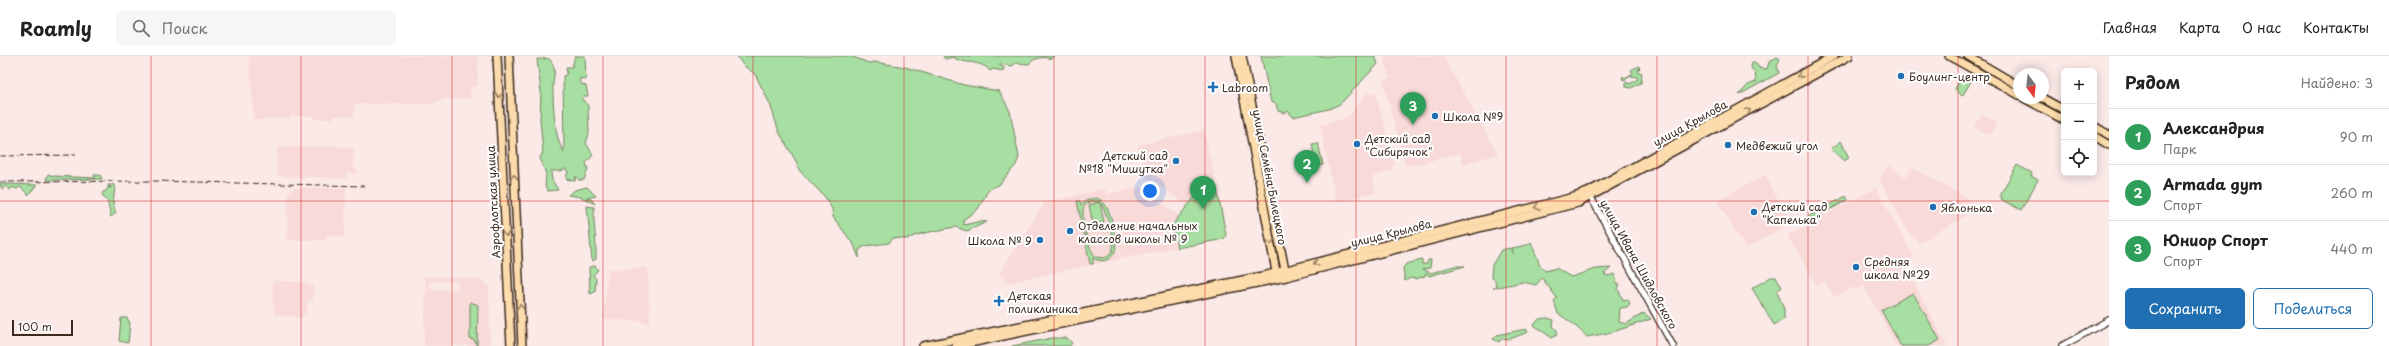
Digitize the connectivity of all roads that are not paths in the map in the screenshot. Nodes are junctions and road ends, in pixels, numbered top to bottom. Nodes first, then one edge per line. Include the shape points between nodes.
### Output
1 (497, 56) edge
2 (509, 56) edge
3 (1236, 56) edge
4 (1242, 56) edge
5 (1834, 56) edge
6 (1849, 56) edge
7 (1949, 56) edge
8 (1968, 56) edge
9 (2013, 82) edge
10 (2013, 92) edge
11 (2049, 102) edge
12 (2035, 104) edge
13 (2061, 108) edge
14 (2061, 118) edge
15 (2097, 128) edge
16 (2109, 135) edge
17 (2097, 138) edge
18 (2109, 144) edge
19 (1590, 195) junction
20 (1285, 274) junction
21 (1277, 276) junction
22 (2109, 320) edge
23 (511, 346) edge
24 (522, 346) edge
25 (923, 346) edge
26 (956, 346) edge
27 (1673, 346) edge
28 (2062, 346) edge

1 -> 23 main road, Аэрофлотская улица
24 -> 2 main road, Аэрофлотская улица
3 -> 21 main road, улица Семёна Билецкого
4 - 20 main road, улица Семёна Билецкого
5 -> 19 main road, улица Крылова
19 -> 6 main road, улица Крылова
7 - 10 main road
8 - 9 main road
11 - 13 main road
12 - 14 main road
15 - 16 main road
17 - 18 main road
19 - 20 main road, улица Крылова
19 - 27 street, улица Ивана Шидловского
20 - 21 main road, улица Крылова
21 - 25 main road, улица Крылова
21 - 26 main road, улица Крылова
22 - 28 street

